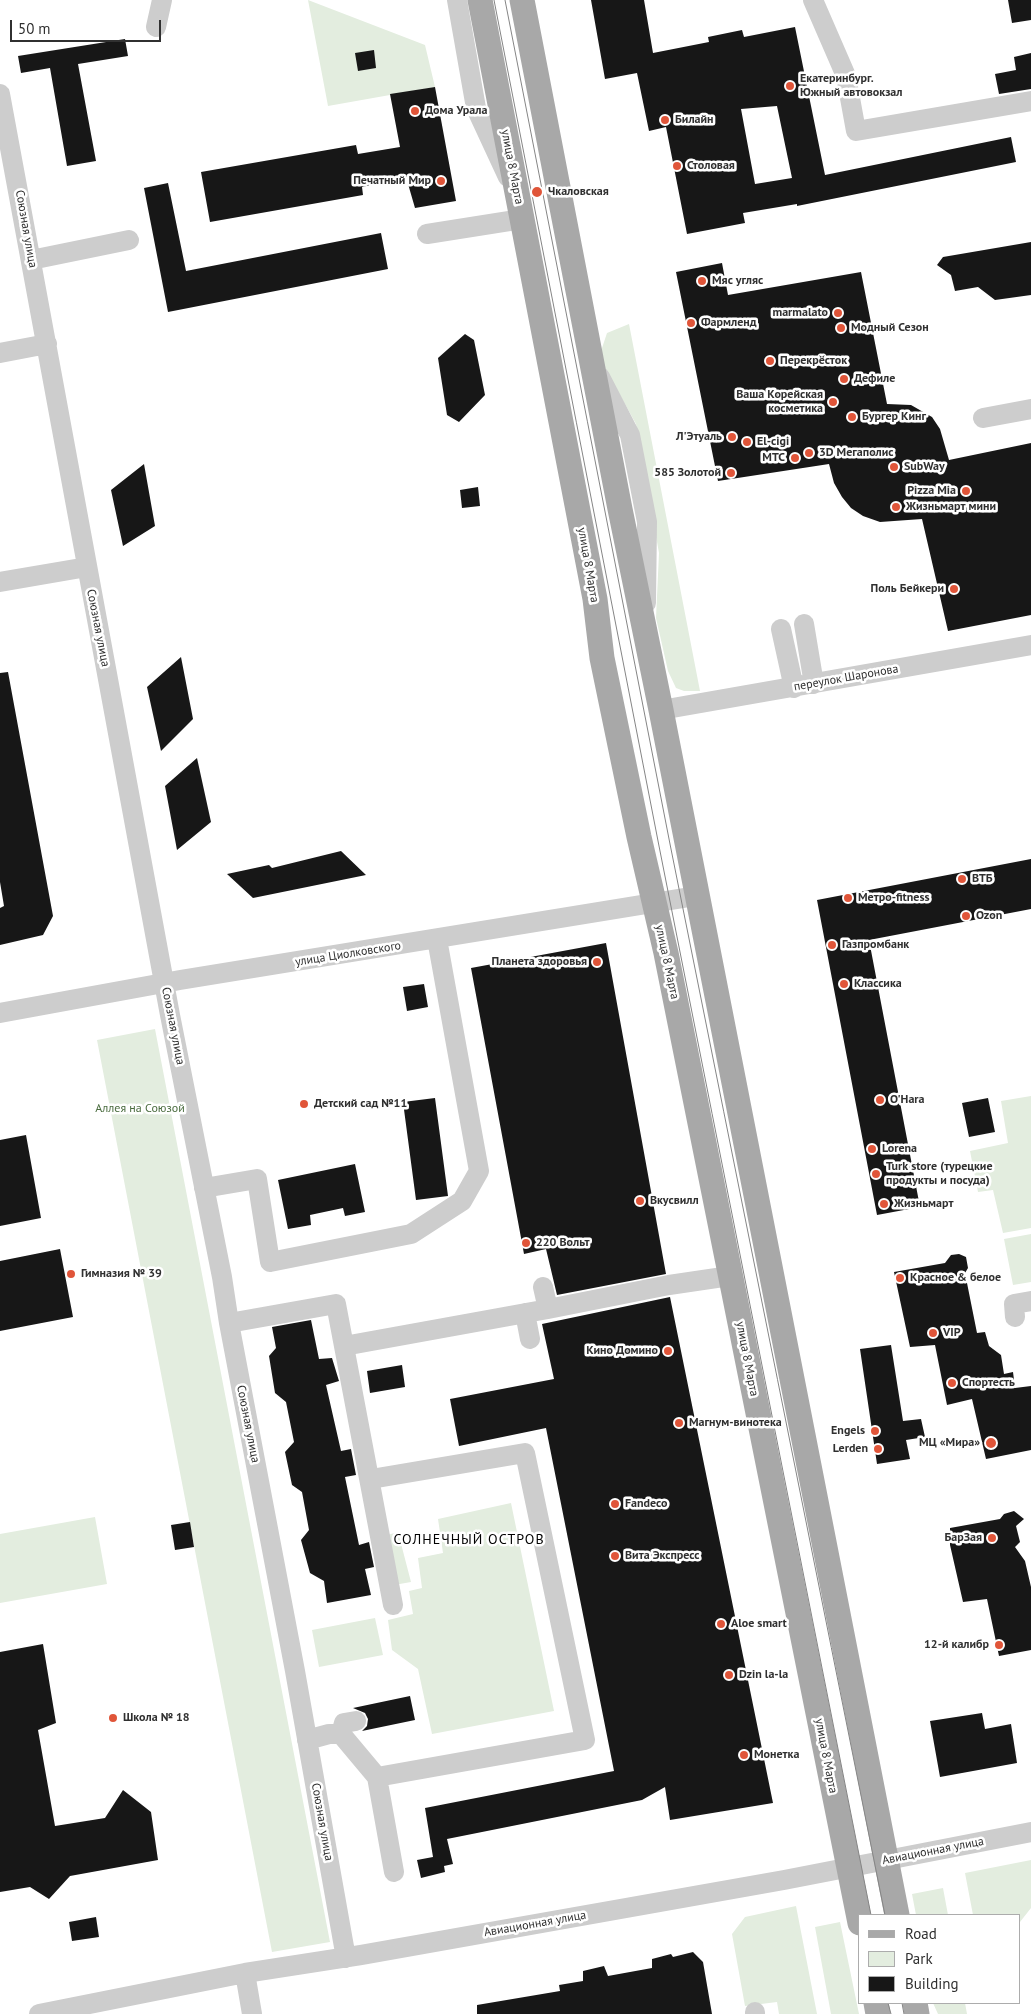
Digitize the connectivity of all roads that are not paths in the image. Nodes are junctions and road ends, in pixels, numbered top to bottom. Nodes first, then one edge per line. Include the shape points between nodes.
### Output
1 (162, 0) edge
2 (457, 0) edge
3 (480, 0) edge
4 (522, 0) edge
5 (813, 0) edge
6 (156, 28) dead end
7 (0, 94) edge
8 (1031, 100) edge
9 (520, 209) junction
10 (427, 234) dead end
11 (129, 240) dead end
12 (31, 260) junction
13 (47, 344) junction
14 (0, 353) edge
15 (1031, 409) edge
16 (984, 418) dead end
17 (87, 567) junction
18 (0, 582) edge
19 (804, 624) dead end
20 (781, 628) dead end
21 (1031, 645) edge
22 (814, 684) junction
23 (794, 688) junction
24 (662, 710) junction
25 (696, 896) junction
26 (655, 904) junction
27 (437, 939) junction
28 (165, 983) junction
29 (0, 1013) edge
30 (204, 1188) junction
31 (730, 1276) junction
32 (543, 1287) dead end
33 (1031, 1301) edge
34 (548, 1309) junction
35 (525, 1313) junction
36 (1015, 1317) dead end
37 (229, 1324) junction
38 (530, 1339) dead end
39 (344, 1346) junction
40 (371, 1479) junction
41 (393, 1605) dead end
42 (307, 1740) junction
43 (377, 1777) junction
44 (1031, 1832) edge
45 (886, 1860) junction
46 (849, 1868) junction
47 (394, 1872) dead end
48 (858, 1914) edge
49 (897, 1914) edge
50 (346, 1958) junction
51 (245, 1973) junction
52 (39, 2014) edge
53 (252, 2014) edge

1 - 6 street
2 - 9 street via 476,108
3 - 9 main road, улица 8 Марта
4 - 24 main road
5 - 8 street via 846,76 856,131
7 - 12 street, Союзная улица
9 - 10 street
9 - 26 main road, улица 8 Марта via 529,290
11 - 12 street
12 - 13 street, Союзная улица
13 - 14 street
13 - 17 street, Союзная улица
15 - 16 street
17 - 18 street
17 - 28 street, Союзная улица
19 - 22 street
20 - 23 street
21 - 22 street, переулок Шаронова
22 - 23 street, переулок Шаронова
23 - 24 street, переулок Шаронова via 752,692
24 - 25 main road
25 - 26 street, улица Циолковского
25 - 45 main road
26 - 27 street, улица Циолковского
26 - 31 main road, улица 8 Марта
27 - 28 street, улица Циолковского
27 - 30 street via 479,1171 462,1201 411,1234 270,1262 257,1179
28 - 29 street, улица Циолковского
28 - 30 street, Союзная улица
30 - 37 street, Союзная улица
31 - 34 street
31 - 46 main road, улица 8 Марта
32 - 34 street
33 - 36 street via 1014,1304
34 - 35 street
35 - 38 street
35 - 39 street
37 - 39 street via 336,1304
37 - 42 street, Союзная улица
39 - 40 street
40 - 41 street
40 - 43 street via 525,1453 584,1740
42 - 43 street via 348,1727
42 - 50 street, Союзная улица
43 - 47 street
44 - 45 street, Авиационная улица
45 - 46 street, Авиационная улица
45 - 49 main road
46 - 48 main road, улица 8 Марта
46 - 50 street, Авиационная улица
50 - 51 street, Авиационная улица
51 - 52 street, Авиационная улица
51 - 53 street

